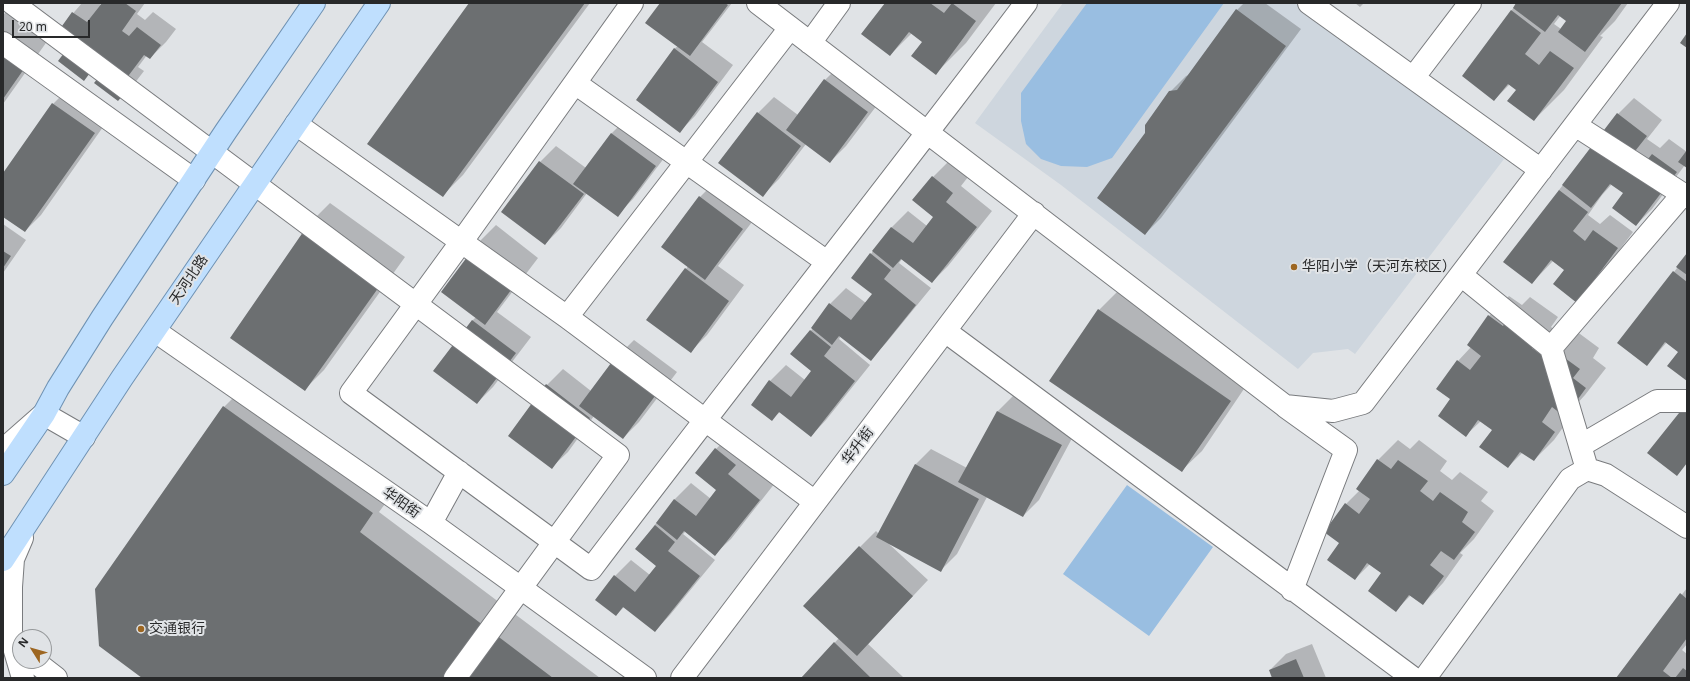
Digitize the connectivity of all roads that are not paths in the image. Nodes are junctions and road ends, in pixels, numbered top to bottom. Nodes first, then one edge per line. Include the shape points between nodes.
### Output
1 (12, 3) edge
2 (314, 3) edge
3 (379, 3) edge
4 (632, 3) edge
5 (758, 3) edge
6 (839, 3) edge
7 (1026, 3) edge
8 (1309, 3) edge
9 (1470, 3) edge
10 (1668, 3) edge
11 (790, 28) junction
12 (3, 43) edge
13 (810, 43) junction
14 (1413, 78) junction
15 (575, 83) junction
16 (296, 124) junction
17 (1575, 125) junction
18 (928, 133) junction
19 (688, 162) junction
20 (1541, 170) junction
21 (194, 180) junction
22 (1685, 195) edge
23 (1034, 213) junction
24 (462, 241) junction
25 (827, 262) junction
26 (1461, 275) junction
27 (567, 317) junction
28 (155, 331) junction
29 (945, 331) junction
30 (1551, 348) junction
31 (1687, 402) edge
32 (1285, 406) junction
33 (44, 414) junction
34 (705, 419) junction
35 (84, 437) junction
36 (1580, 446) junction
37 (3, 450) edge
38 (1587, 469) junction
39 (459, 472) junction
40 (3, 474) edge
41 (815, 502) junction
42 (34, 512) junction
43 (431, 523) junction
44 (1687, 527) edge
45 (3, 560) edge
46 (1292, 590) junction
47 (12, 636) edge
48 (44, 669) edge
49 (56, 678) edge
50 (455, 678) edge
51 (645, 678) edge
52 (682, 678) edge
53 (1413, 678) edge
54 (1425, 678) edge

1 - 50 street via 618,455
2 - 21 main road
3 - 16 main road, 天河北路
4 - 15 street
5 - 11 street
6 - 13 street
7 - 18 street
8 - 14 street
9 - 14 street
10 - 17 street
11 - 13 street
11 - 19 street
12 - 21 street
13 - 18 street
14 - 20 street
15 - 19 street
15 - 24 street
16 - 24 street
16 - 28 main road, 天河北路
17 - 20 street
17 - 22 street
18 - 23 street
18 - 25 street
19 - 25 street
19 - 27 street
20 - 26 street
21 - 33 main road via 79,354
22 - 30 street
23 - 29 street, 华升街
23 - 32 street
24 - 27 street
24 - 39 street via 351,392
25 - 34 street
26 - 30 street
26 - 32 street via 1363,403 1333,411
27 - 34 street
28 - 35 main road, 天河北路
28 - 43 street, 华阳街
29 - 41 street, 华升街
29 - 46 street
30 - 36 street
31 - 36 street via 1657,401
32 - 46 street via 1346,450
33 - 35 street
33 - 37 street
33 - 40 main road
34 - 39 street via 592,569
34 - 41 street
35 - 42 main road, 天河北路
36 - 38 street
38 - 44 street via 1606,475
38 - 54 street via 1570,479
39 - 43 street
41 - 52 street, 华升街
42 - 45 main road, 天河北路
42 - 47 street via 13,559 10,587
43 - 51 street, 华阳街
46 - 53 street
48 - 49 street

